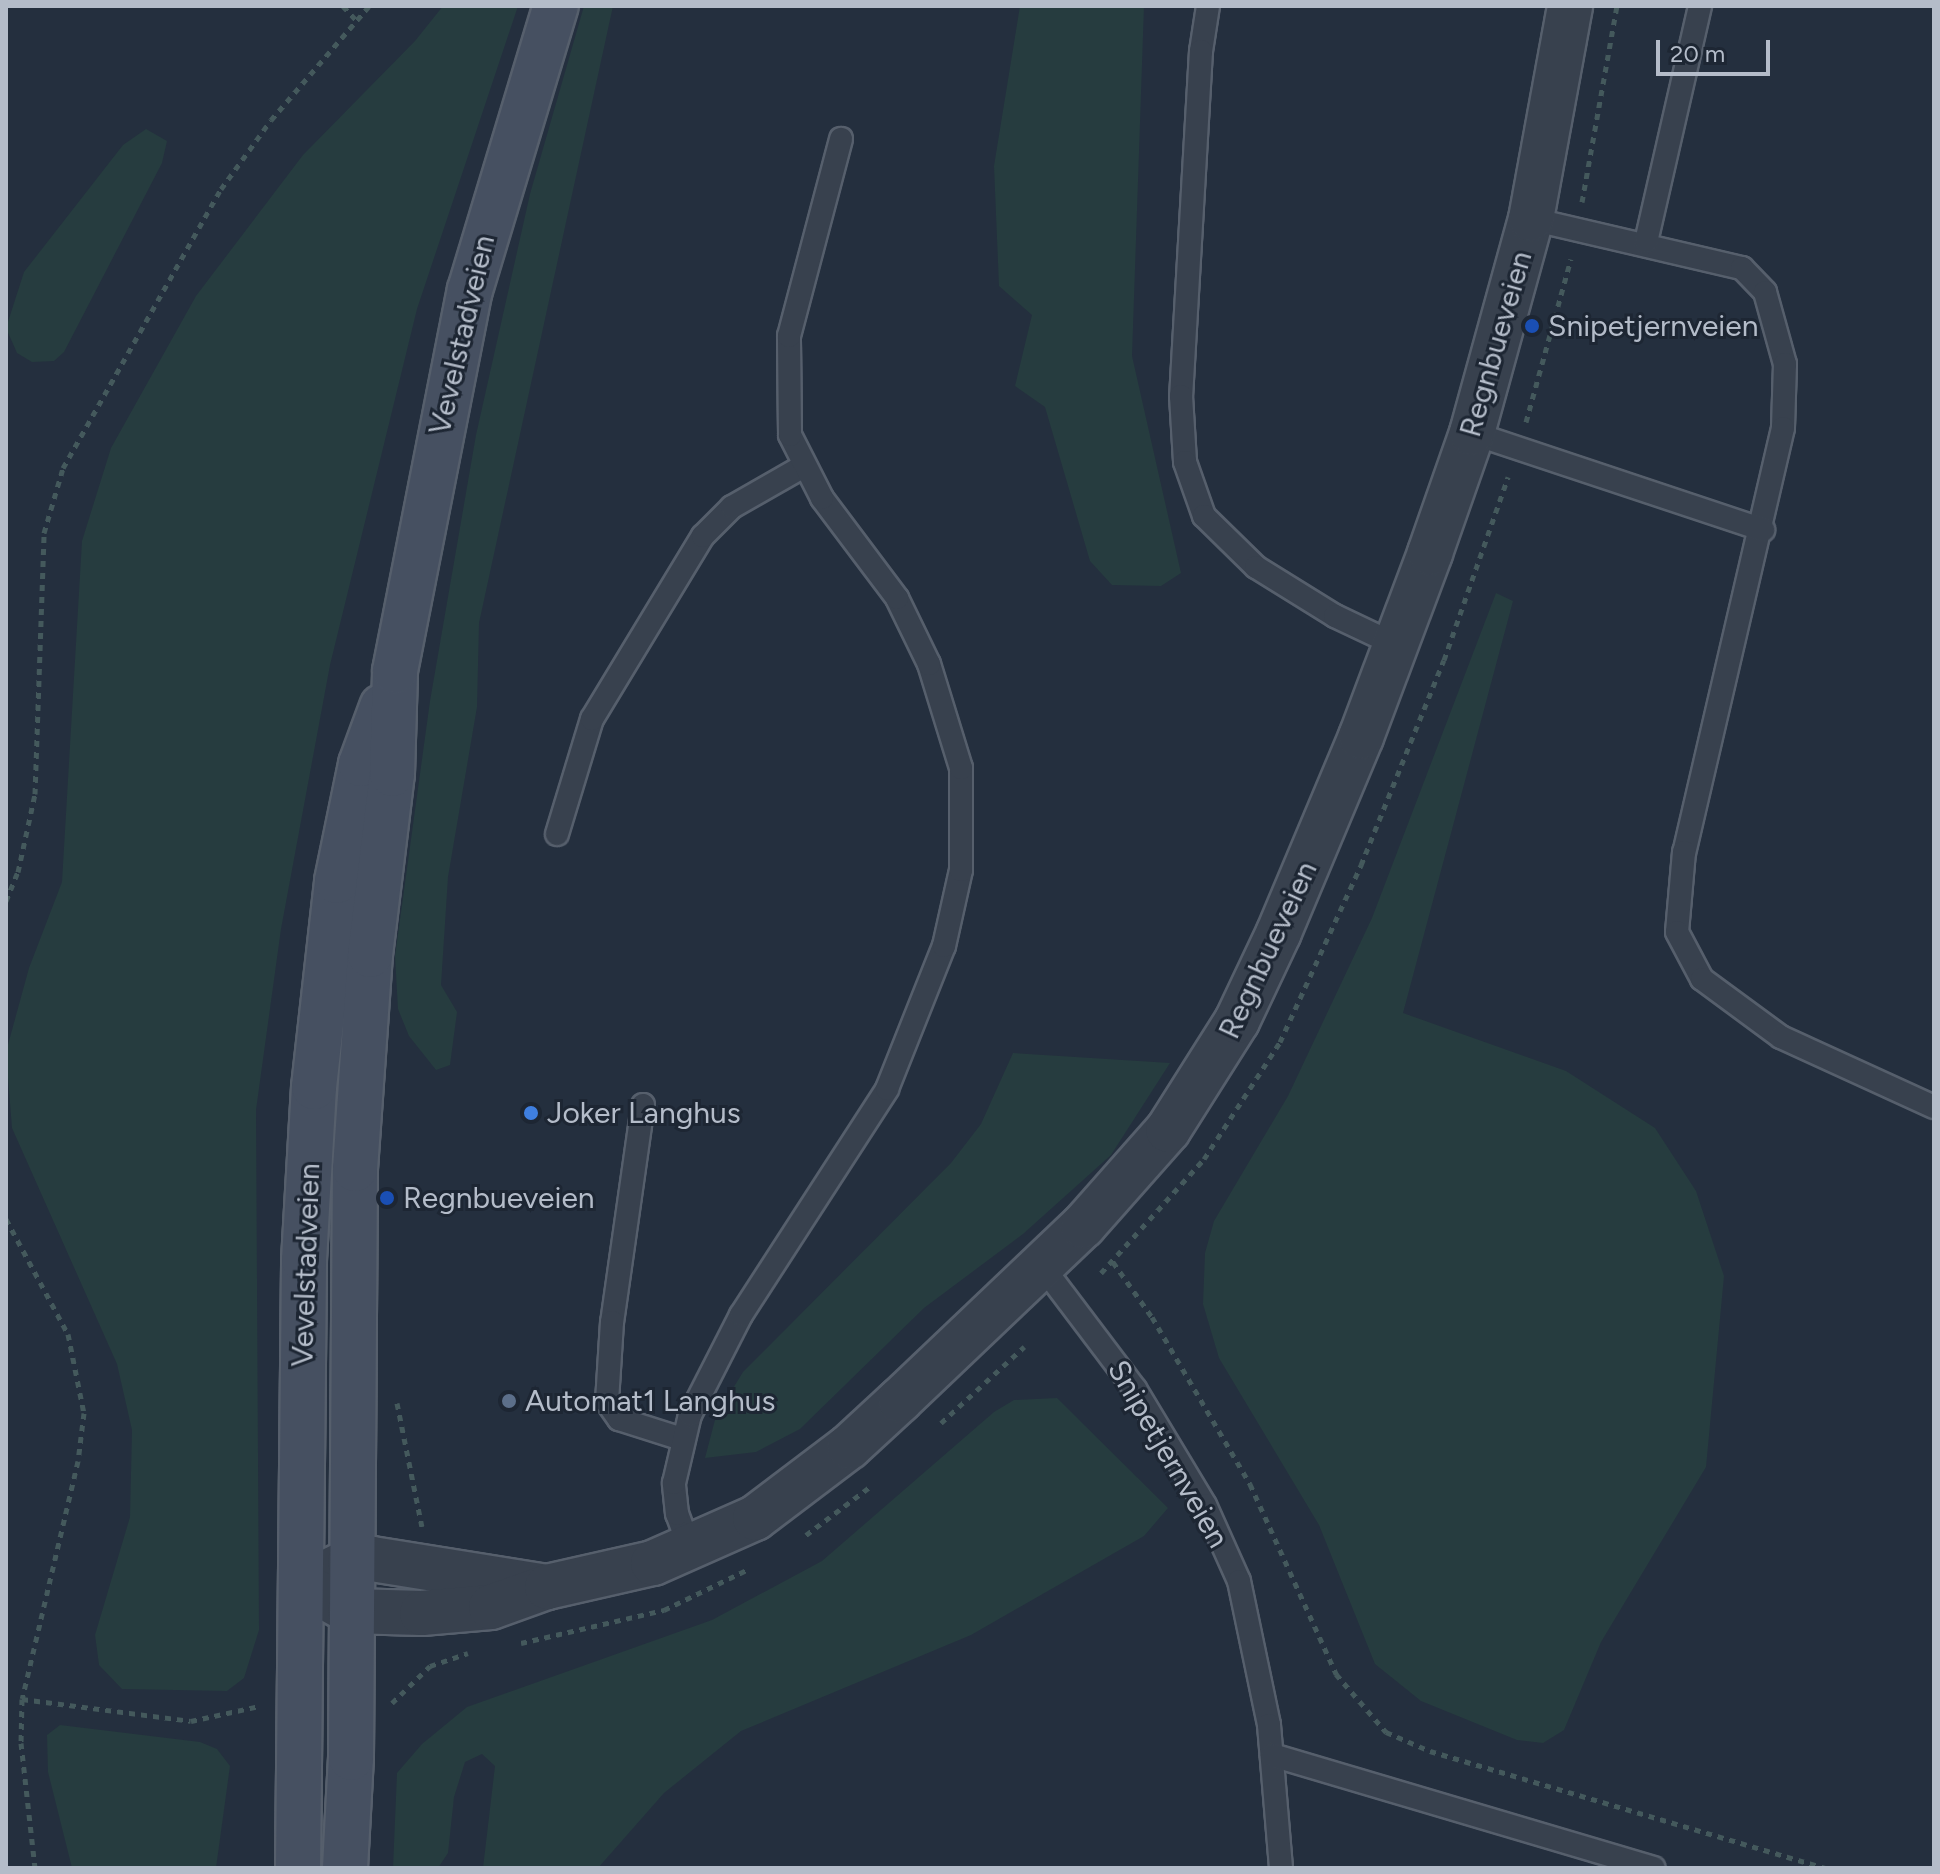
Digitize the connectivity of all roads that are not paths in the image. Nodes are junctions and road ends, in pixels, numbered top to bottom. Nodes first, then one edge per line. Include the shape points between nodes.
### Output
1 (556, 6) edge
2 (1208, 6) edge
3 (1570, 6) edge
4 (1700, 6) edge
5 (841, 139) dead end
6 (1531, 219) junction
7 (1646, 242) junction
8 (1472, 433) junction
9 (802, 467) junction
10 (1763, 530) junction
11 (1396, 645) junction
12 (395, 671) junction
13 (557, 834) dead end
14 (643, 1105) dead end
15 (1934, 1107) edge
16 (1042, 1266) junction
17 (682, 1439) junction
18 (690, 1549) junction
19 (350, 1561) junction
20 (302, 1584) junction
21 (547, 1587) junction
22 (350, 1611) junction
23 (1272, 1755) junction
24 (298, 1868) edge
25 (345, 1868) edge
26 (1281, 1868) edge
27 (1654, 1868) edge

1 - 12 main road, Vevelstadveien via 470,290
2 - 11 lane via 1181,396 1185,462 1204,516 1256,567 1335,616
3 - 6 street, Regnbueveien
4 - 7 lane
5 - 9 lane via 789,336 790,435
6 - 7 lane
6 - 8 street, Regnbueveien
7 - 10 lane via 1742,268 1765,292 1785,364 1783,428
8 - 10 lane
8 - 11 street, Regnbueveien
9 - 13 lane via 743,500 703,536 592,719
9 - 17 lane via 897,598 929,664 961,768 961,870 944,946 887,1089 741,1315 709,1370
10 - 15 lane via 1684,852 1677,932 1702,979 1781,1037
11 - 16 street, Regnbueveien via 1318,843 1229,1035 1168,1130
12 - 19 main road, Vevelstadveien via 392,774 370,955 355,1169
12 - 20 main road, Vevelstadveien via 361,764 347,826 319,1020 304,1260
14 - 17 lane via 612,1322 607,1402 619,1419
16 - 18 street, Regnbueveien via 837,1457 755,1518
16 - 23 lane, Snipetjernveien via 1135,1389 1205,1505 1239,1581 1252,1627
17 - 18 lane via 674,1483 677,1514
18 - 21 street, Regnbueveien via 616,1573
19 - 20 street, Regnbueveien
19 - 21 street, Regnbueveien via 433,1566
19 - 22 main road, Vevelstadveien
20 - 22 street, Regnbueveien
20 - 24 main road, Vevelstadveien
21 - 22 street, Regnbueveien via 491,1607 422,1613
22 - 25 main road, Vevelstadveien
23 - 26 lane, Snipetjernveien
23 - 27 lane

